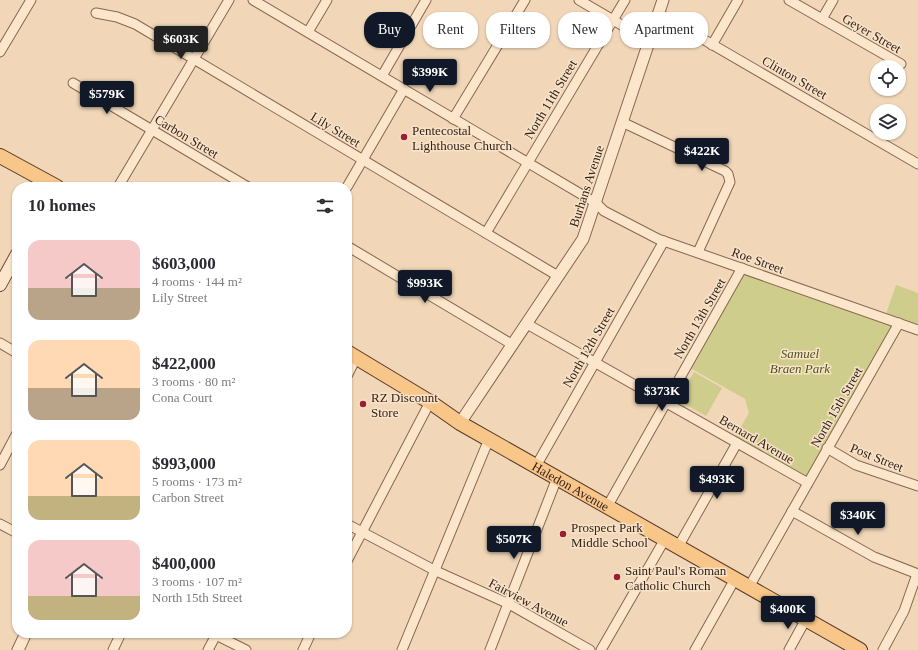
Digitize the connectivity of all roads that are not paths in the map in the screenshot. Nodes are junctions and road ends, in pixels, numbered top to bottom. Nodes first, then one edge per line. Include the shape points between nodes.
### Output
1 (31, 0) edge
2 (229, 0) edge
3 (254, 0) edge
4 (327, 0) edge
5 (426, 0) edge
6 (525, 0) edge
7 (579, 0) edge
8 (625, 0) edge
9 (663, 0) edge
10 (738, 0) edge
11 (790, 0) edge
12 (833, 0) edge
13 (658, 12) edge
14 (96, 14) dead end
15 (822, 19) junction
16 (613, 20) junction
17 (620, 24) edge
18 (308, 32) junction
19 (708, 42) edge
20 (712, 44) junction
21 (647, 48) edge
22 (0, 52) edge
23 (194, 59) junction
24 (894, 60) edge
25 (382, 76) junction
26 (73, 82) dead end
27 (404, 89) junction
28 (453, 119) junction
29 (622, 122) junction
30 (152, 130) junction
31 (0, 156) edge
32 (363, 160) junction
33 (527, 163) junction
34 (918, 164) edge
35 (47, 182) edge
36 (121, 182) edge
37 (240, 182) edge
38 (350, 182) edge
39 (596, 203) junction
40 (486, 233) junction
41 (664, 240) junction
42 (352, 249) edge
43 (698, 252) junction
44 (12, 263) edge
45 (742, 268) junction
46 (558, 276) junction
47 (0, 285) edge
48 (527, 324) junction
49 (899, 324) junction
50 (918, 330) edge
51 (0, 343) edge
52 (513, 344) junction
53 (12, 349) edge
54 (352, 355) edge
55 (595, 362) junction
56 (430, 402) junction
57 (666, 402) junction
58 (460, 423) junction
59 (488, 439) junction
60 (12, 443) edge
61 (737, 443) junction
62 (828, 448) junction
63 (0, 465) edge
64 (536, 466) junction
65 (556, 478) junction
66 (808, 483) junction
67 (918, 486) edge
68 (607, 507) junction
69 (792, 511) junction
70 (0, 524) edge
71 (352, 526) edge
72 (12, 530) edge
73 (362, 531) junction
74 (665, 539) junction
75 (678, 547) junction
76 (352, 551) edge
77 (436, 571) junction
78 (918, 574) edge
79 (735, 579) junction
80 (750, 587) junction
81 (509, 604) junction
82 (806, 619) junction
83 (24, 638) edge
84 (119, 638) edge
85 (213, 638) edge
86 (223, 638) edge
87 (309, 638) edge
88 (18, 650) edge
89 (113, 650) edge
90 (208, 650) edge
91 (246, 650) edge
92 (303, 650) edge
93 (402, 650) edge
94 (490, 650) edge
95 (590, 650) edge
96 (601, 650) edge
97 (695, 650) edge
98 (789, 650) edge
99 (860, 650) edge
100 (883, 650) edge

1 - 22 street
2 - 23 street
3 - 18 street, Roe Street
4 - 18 street
5 - 25 street
6 - 28 street
7 - 16 street
8 - 16 street, North 11th Street
9 - 13 street, Burhans Avenue
10 - 20 street
11 - 15 street, Geyer Street
12 - 15 street
14 - 23 street, Lily Street via 117,17 135,24
15 - 24 street, Geyer Street
16 - 17 street
16 - 33 street, North 11th Street
18 - 25 street, Roe Street
19 - 20 street, Clinton Street
20 - 34 street, Clinton Street
21 - 29 street, Burhans Avenue
23 - 30 street
23 - 32 street, Lily Street
25 - 27 street, Roe Street
26 - 30 street, Carbon Street
27 - 28 street, Roe Street
27 - 32 street
28 - 33 street, Roe Street
29 - 39 street, Burhans Avenue
29 - 43 street via 728,174 730,182
30 - 36 street
30 - 37 street, Carbon Street
31 - 35 main road
32 - 38 street
32 - 40 street, Lily Street
33 - 39 street, Roe Street
33 - 40 street, North 11th Street
39 - 41 street, Roe Street via 604,211
39 - 46 street, Burhans Avenue via 583,239
40 - 46 street, Lily Street
41 - 43 street, Roe Street
41 - 55 street, North 12th Street
42 - 52 street
43 - 45 street, Roe Street
44 - 47 main road
45 - 49 street, Roe Street
45 - 57 street, North 13th Street
46 - 48 street, Burhans Avenue
48 - 52 street, Burhans Avenue
48 - 55 street, Bernard Avenue
49 - 50 street, Roe Street
49 - 62 street, North 15th Street
51 - 53 street
52 - 58 street, Burhans Avenue
54 - 56 main road, Haledon Avenue
55 - 57 street, Bernard Avenue
55 - 64 street, North 12th Street
56 - 58 main road, Haledon Avenue
56 - 73 street
57 - 61 street, Bernard Avenue
57 - 68 street, North 13th Street
58 - 59 main road, Haledon Avenue
59 - 64 main road, Haledon Avenue
59 - 77 street
60 - 63 street
61 - 66 street, Bernard Avenue
61 - 75 street
62 - 66 street, North 15th Street
62 - 67 street, Post Street via 856,465
64 - 65 main road, Haledon Avenue
65 - 68 main road, Haledon Avenue
65 - 81 street
66 - 69 street, North 15th Street
68 - 74 main road, Haledon Avenue
69 - 78 street via 874,557
69 - 80 street, North 15th Street
70 - 72 street
71 - 73 street, Fairview Avenue
73 - 76 street
73 - 77 street, Fairview Avenue
74 - 75 main road, Haledon Avenue
74 - 96 street
75 - 79 main road, Haledon Avenue
77 - 81 street, Fairview Avenue
77 - 93 street
78 - 100 street via 904,611
79 - 80 main road, Haledon Avenue
79 - 97 street
80 - 82 main road, Haledon Avenue
81 - 94 street
81 - 95 street, Fairview Avenue
82 - 98 street
82 - 99 main road, Haledon Avenue
83 - 88 street
84 - 89 street
85 - 90 street
86 - 91 street
87 - 92 street

